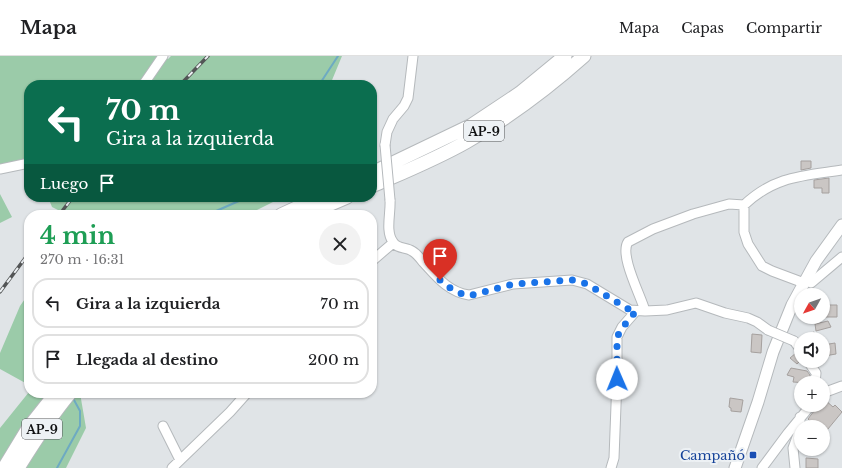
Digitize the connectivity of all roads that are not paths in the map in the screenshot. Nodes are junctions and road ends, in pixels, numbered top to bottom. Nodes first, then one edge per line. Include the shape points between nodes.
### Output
1 (163, 56) edge
2 (413, 56) edge
3 (565, 56) edge
4 (584, 56) edge
5 (146, 80) edge
6 (24, 164) edge
7 (0, 169) edge
8 (842, 170) edge
9 (377, 171) edge
10 (377, 184) edge
11 (309, 202) edge
12 (335, 202) edge
13 (744, 205) junction
14 (292, 210) edge
15 (317, 210) edge
16 (842, 225) edge
17 (842, 236) edge
18 (393, 243) junction
19 (377, 257) edge
20 (842, 257) edge
21 (808, 283) junction
22 (806, 288) edge
23 (641, 311) junction
24 (794, 317) edge
25 (794, 341) edge
26 (842, 386) edge
27 (830, 390) edge
28 (52, 398) edge
29 (66, 398) edge
30 (243, 398) edge
31 (802, 412) edge
32 (805, 412) edge
33 (800, 417) junction
34 (163, 426) dead end
35 (180, 460) junction
36 (4, 468) edge
37 (18, 468) edge
38 (172, 468) edge
39 (611, 468) edge
40 (735, 468) edge
41 (742, 468) edge
42 (762, 468) edge
43 (795, 468) edge

1 - 5 street
2 - 18 street, bridge via 408,98 387,132 385,145 390,200 388,230
3 - 9 highway, AP-9 via 520,93 472,124
4 - 10 highway, AP-9 via 524,105 490,127 439,156
6 - 7 street
8 - 13 street via 782,180 756,193
11 - 14 highway
12 - 15 highway
13 - 21 street via 744,232 748,244 762,266
13 - 23 street via 729,204 693,214 648,232 625,245 628,267
16 - 21 main road via 816,261
17 - 21 main road
18 - 19 street
18 - 23 street via 412,251 451,289 469,296 513,284 572,280 587,284 630,310
20 - 21 street
21 - 22 main road
21 - 40 main road via 792,305 781,329
23 - 25 street, bridge via 667,310 696,303 748,318
23 - 39 street via 622,328 617,337 614,458
24 - 41 main road via 783,341
26 - 27 street
28 - 36 highway, AP-9 via 29,427
29 - 37 highway, AP-9 via 47,422
30 - 35 street
31 - 33 street
32 - 33 street
33 - 42 street
33 - 43 street via 800,429 794,448
34 - 35 street
35 - 38 street

